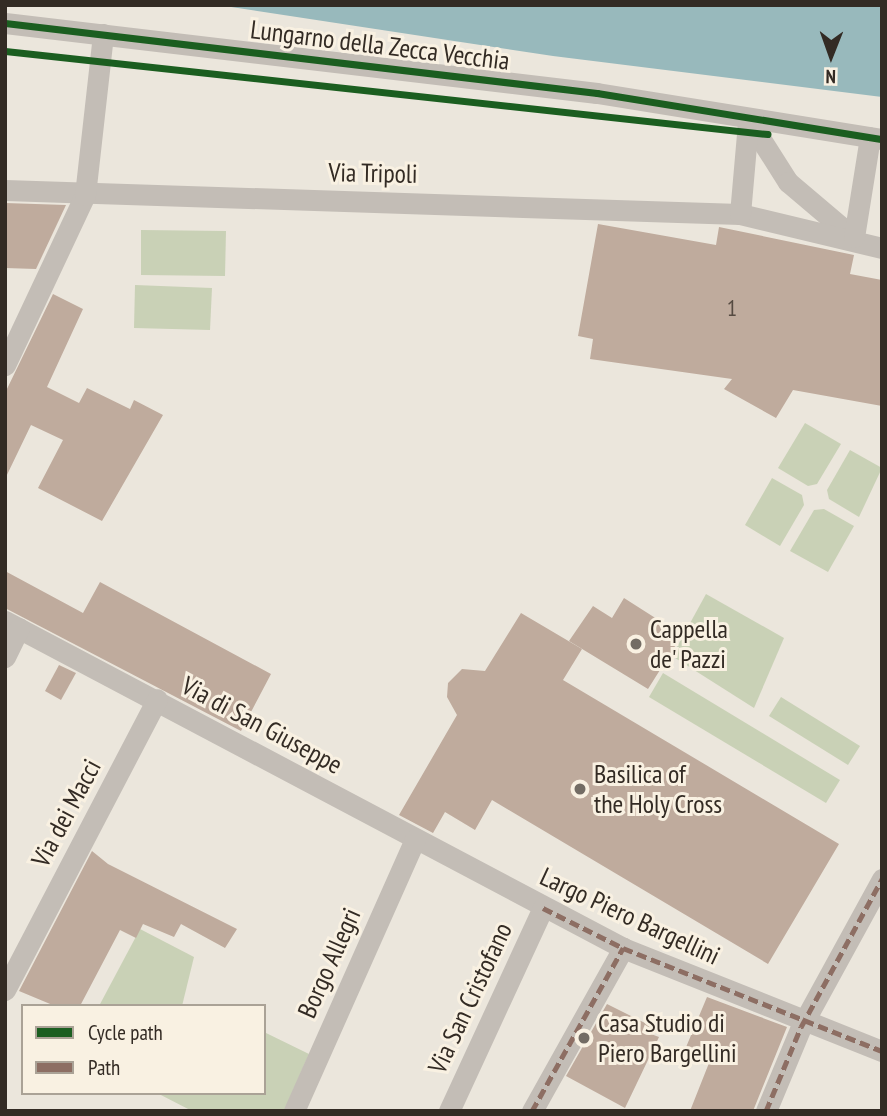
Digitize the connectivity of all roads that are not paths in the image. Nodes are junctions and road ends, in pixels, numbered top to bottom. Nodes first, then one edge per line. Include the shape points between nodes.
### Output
1 (5, 23) edge
2 (103, 34) junction
3 (748, 119) junction
4 (876, 138) edge
5 (5, 190) edge
6 (85, 195) junction
7 (740, 214) junction
8 (854, 237) junction
9 (882, 248) edge
10 (5, 365) edge
11 (12, 624) edge
12 (5, 657) edge
13 (157, 699) junction
14 (415, 839) junction
15 (882, 879) edge
16 (491, 881) joint
17 (543, 908) junction
18 (623, 948) junction
19 (12, 958) edge
20 (5, 990) edge
21 (803, 1023) junction
22 (882, 1051) edge
23 (294, 1111) edge
24 (449, 1111) edge
25 (532, 1111) edge
26 (766, 1111) edge

1 - 2 street, Lungarno della Zecca Vecchia
2 - 3 street, Lungarno della Zecca Vecchia via 597,93
2 - 6 street
3 - 4 street, Lungarno della Zecca Vecchia
3 - 7 street
3 - 8 street via 788,181
4 - 8 street
5 - 6 street, Via Tripoli
6 - 7 street, Via Tripoli
6 - 10 street
7 - 8 street, Via Tripoli
8 - 9 street
11 - 12 street
11 - 13 street, Via di San Giuseppe
13 - 14 street, Via di San Giuseppe
13 - 19 street, Via dei Macci
14 - 16 street, Via di San Giuseppe
14 - 23 street, Borgo Allegri
15 - 21 street
16 - 17 street, Largo Piero Bargellini
17 - 18 street, Largo Piero Bargellini
17 - 24 street, Via San Cristofano
18 - 21 street, Largo Piero Bargellini
18 - 25 street
19 - 20 street, Via dei Macci
21 - 22 street, Largo Piero Bargellini
21 - 26 street

